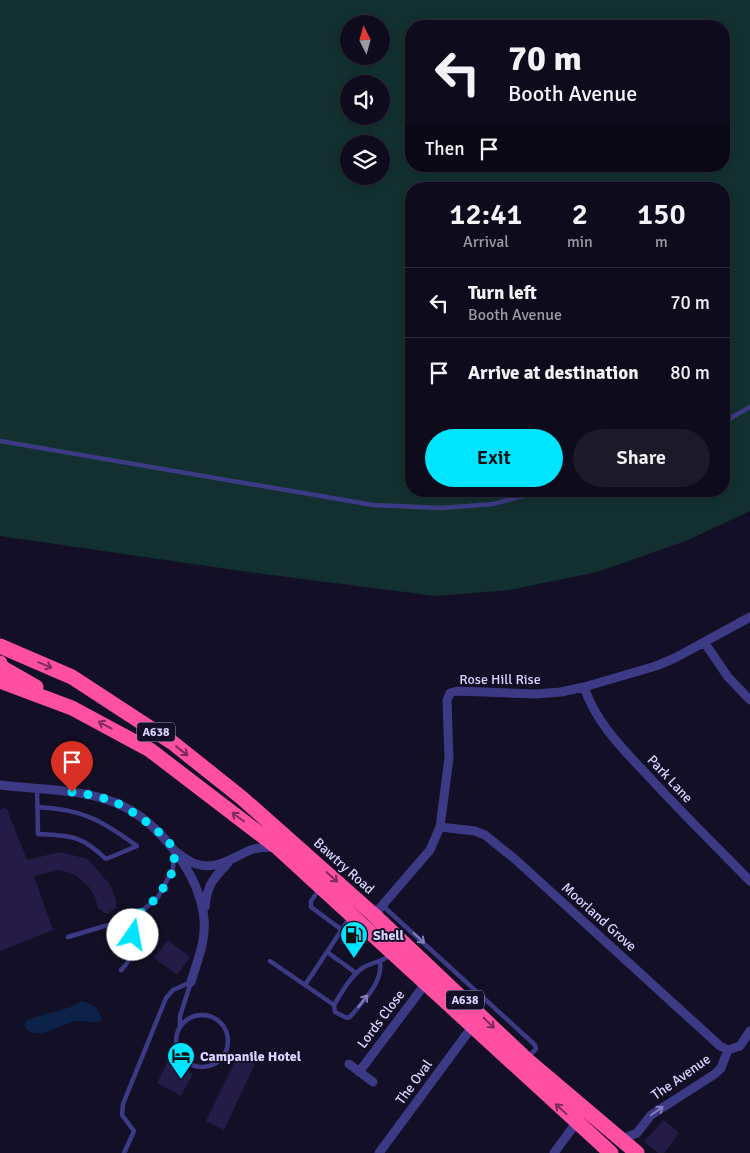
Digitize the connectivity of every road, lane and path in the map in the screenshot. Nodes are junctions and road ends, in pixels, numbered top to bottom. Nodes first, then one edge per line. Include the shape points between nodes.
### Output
1 (750, 408) edge
2 (730, 419) edge
3 (0, 441) edge
4 (520, 497) edge
5 (750, 617) edge
6 (704, 642) junction
7 (1, 648) edge
8 (0, 663) edge
9 (0, 681) edge
10 (584, 687) junction
11 (750, 700) edge
12 (72, 708) junction
13 (0, 785) edge
14 (37, 788) junction
15 (37, 807) junction
16 (440, 827) junction
17 (296, 844) junction
18 (277, 847) junction
19 (174, 850) junction
20 (228, 862) junction
21 (750, 881) edge
22 (321, 887) junction
23 (379, 910) junction
24 (351, 914) junction
25 (130, 919) junction
26 (204, 920) junction
27 (342, 930) junction
28 (68, 937) dead end
29 (327, 952) junction
30 (392, 952) junction
31 (270, 961) dead end
32 (380, 962) junction
33 (121, 970) dead end
34 (356, 973) junction
35 (191, 982) junction
36 (426, 983) junction
37 (305, 985) junction
38 (334, 1005) junction
39 (180, 1026) junction
40 (472, 1027) junction
41 (750, 1030) edge
42 (728, 1050) junction
43 (349, 1064) dead end
44 (359, 1072) junction
45 (373, 1082) dead end
46 (576, 1122) junction
47 (620, 1140) junction
48 (124, 1153) edge
49 (379, 1153) edge
50 (554, 1153) edge
51 (611, 1153) edge
52 (636, 1153) edge

1 - 2 lane
3 - 4 lane via 373,504 450,508 494,504
5 - 6 street, Rose Hill Rise
6 - 10 street, Rose Hill Rise via 656,666
6 - 11 street via 728,677
7 -> 17 highway, Bawtry Road / A638 via 72,677 173,743
8 - 12 highway via 1,667
9 - 12 highway, A638
10 - 16 street, Rose Hill Rise via 535,694 450,693 447,700 449,758
10 - 21 street, Park Lane via 596,716 611,736
18 -> 12 highway, A638 via 150,750
13 - 14 street
14 - 15 lane
14 - 19 street via 87,794 117,804 159,832
15 - 15 lane via 38,834 67,836 89,844 106,859 138,846 108,825 83,813
16 - 23 street, Rose Hill Rise via 430,850
16 - 42 street, Moorland Grove via 485,835
17 - 18 street
17 -> 23 highway, Bawtry Road / A638
18 - 20 street via 248,851
18 - 22 highway, A638
19 - 20 street via 194,864 212,867
19 - 25 lane via 173,869 158,897
19 - 26 street via 199,894
20 - 26 street via 208,888
22 - 24 highway, A638
22 - 27 lane via 311,902 311,908
23 -> 47 highway, Bawtry Road / A638 via 526,1059
24 - 27 lane
24 - 30 highway, A638
25 - 28 lane
25 - 33 lane via 133,951 129,963
26 - 35 street via 203,944
27 - 29 lane
29 - 34 lane
29 - 37 lane
30 - 32 lane
30 - 36 highway, A638
31 - 37 lane
32 - 34 lane via 365,966
38 -> 32 lane via 335,1012 345,1018 350,1017 379,979
34 - 38 lane
35 - 39 lane
35 - 48 lane via 169,993 166,998 123,1104 122,1114 134,1131
36 - 40 highway, A638
36 - 44 street, Lords Close
37 - 38 lane
39 - 39 lane via 177,1050 188,1063 204,1068 225,1054 228,1037 212,1017 195,1016
46 -> 40 highway, A638
40 - 49 street, The Oval
41 - 42 street, The Avenue via 740,1046
47 -> 42 street, The Avenue via 637,1133 651,1115 715,1074 722,1068
43 - 44 street
44 - 45 street
46 - 50 street
46 - 51 highway, A638
47 - 52 highway, Bawtry Road / A638

